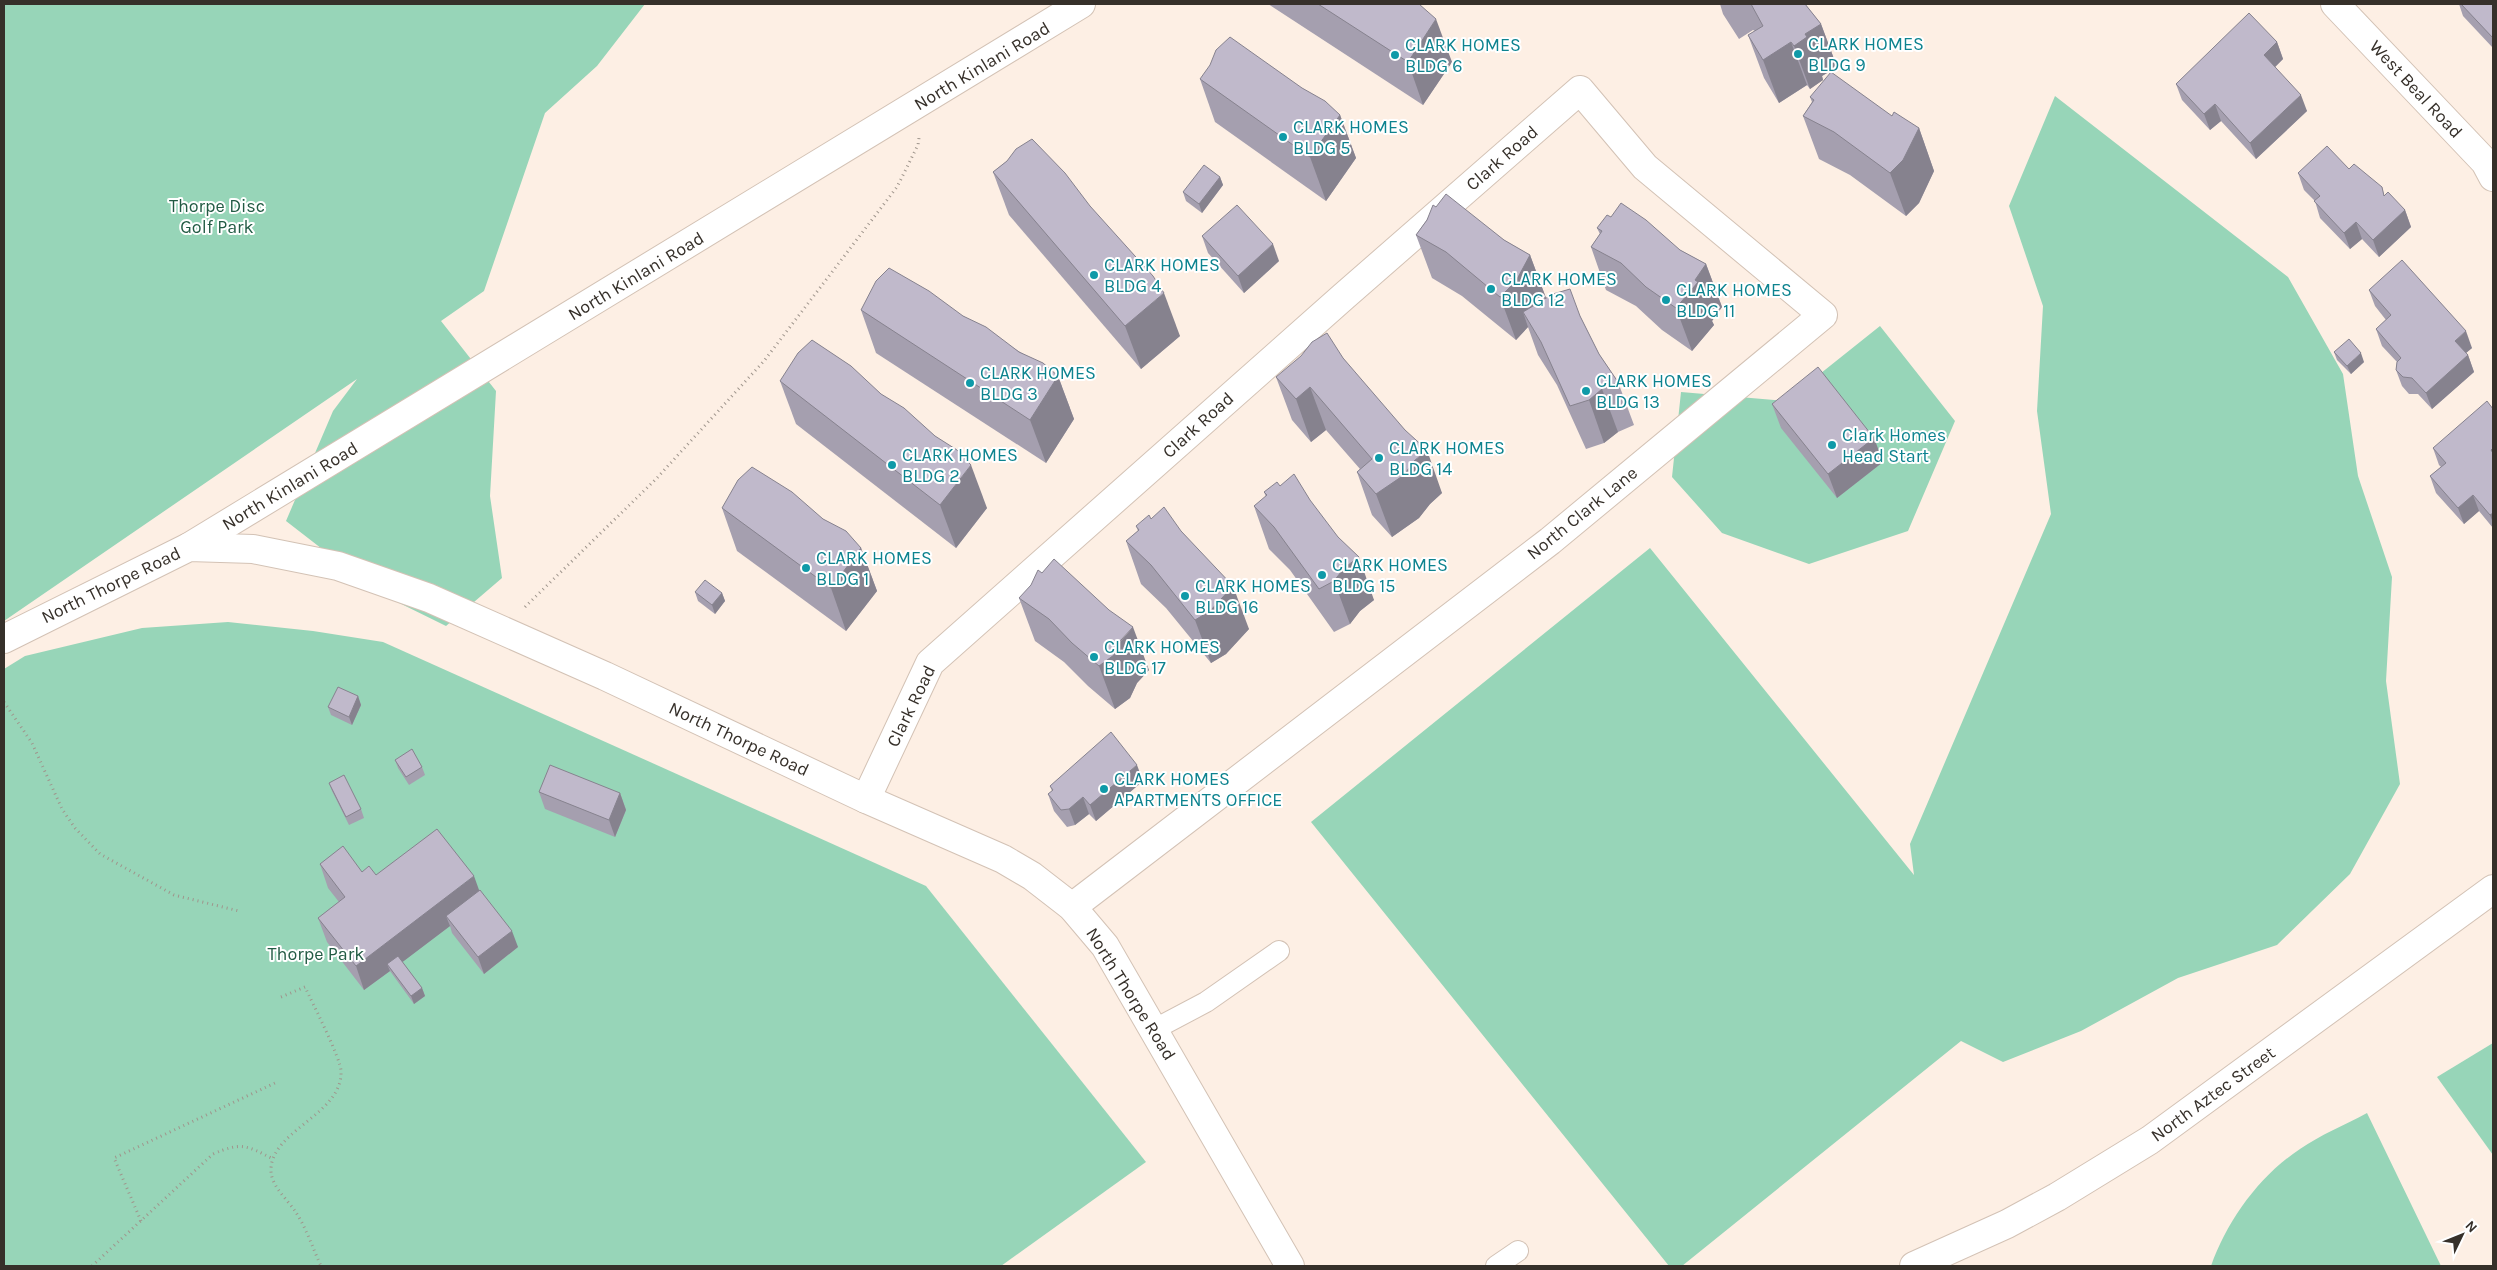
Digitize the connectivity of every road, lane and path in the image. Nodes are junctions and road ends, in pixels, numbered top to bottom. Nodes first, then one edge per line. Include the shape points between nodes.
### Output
1 (1081, 4) edge
2 (2335, 4) edge
3 (1580, 90) joint
4 (920, 134) dead end
5 (2493, 177) edge
6 (190, 547) junction
7 (524, 607) dead end
8 (4, 639) edge
9 (4, 702) edge
10 (866, 799) junction
11 (2493, 889) edge
12 (1072, 907) junction
13 (239, 911) dead end
14 (1280, 951) dead end
15 (281, 997) dead end
16 (1155, 1029) junction
17 (275, 1083) dead end
18 (273, 1158) junction
19 (141, 1221) junction
20 (1518, 1251) dead end
21 (92, 1266) edge
22 (321, 1266) edge
23 (1290, 1266) edge
24 (1496, 1266) edge
25 (1914, 1266) edge

1 - 6 street, North Kinlani Road
2 - 5 street, West Beal Road via 2485,162
3 - 10 street, Clark Road via 930,663
3 - 12 street, North Clark Lane via 1645,167 1823,314 1550,541
4 - 7 path via 918,145 897,187 764,361 656,479
6 - 8 street, North Thorpe Road
6 - 10 street, North Thorpe Road via 253,550 338,566 429,598 605,676
9 - 13 path via 32,743 62,809 100,854 174,896
10 - 12 street, North Thorpe Road via 1003,859 1032,876
11 - 25 street, North Aztec Street via 2150,1140 2015,1220
12 - 16 street, North Thorpe Road via 1105,946
14 - 16 lane via 1206,1002
15 - 18 path via 305,987 342,1070 339,1086 320,1111 275,1151
16 - 23 street, North Thorpe Road
17 - 19 path via 114,1158
18 - 19 path via 253,1148 234,1145 213,1154
18 - 22 path via 270,1171 279,1191 296,1212
19 - 21 path
20 - 24 lane

